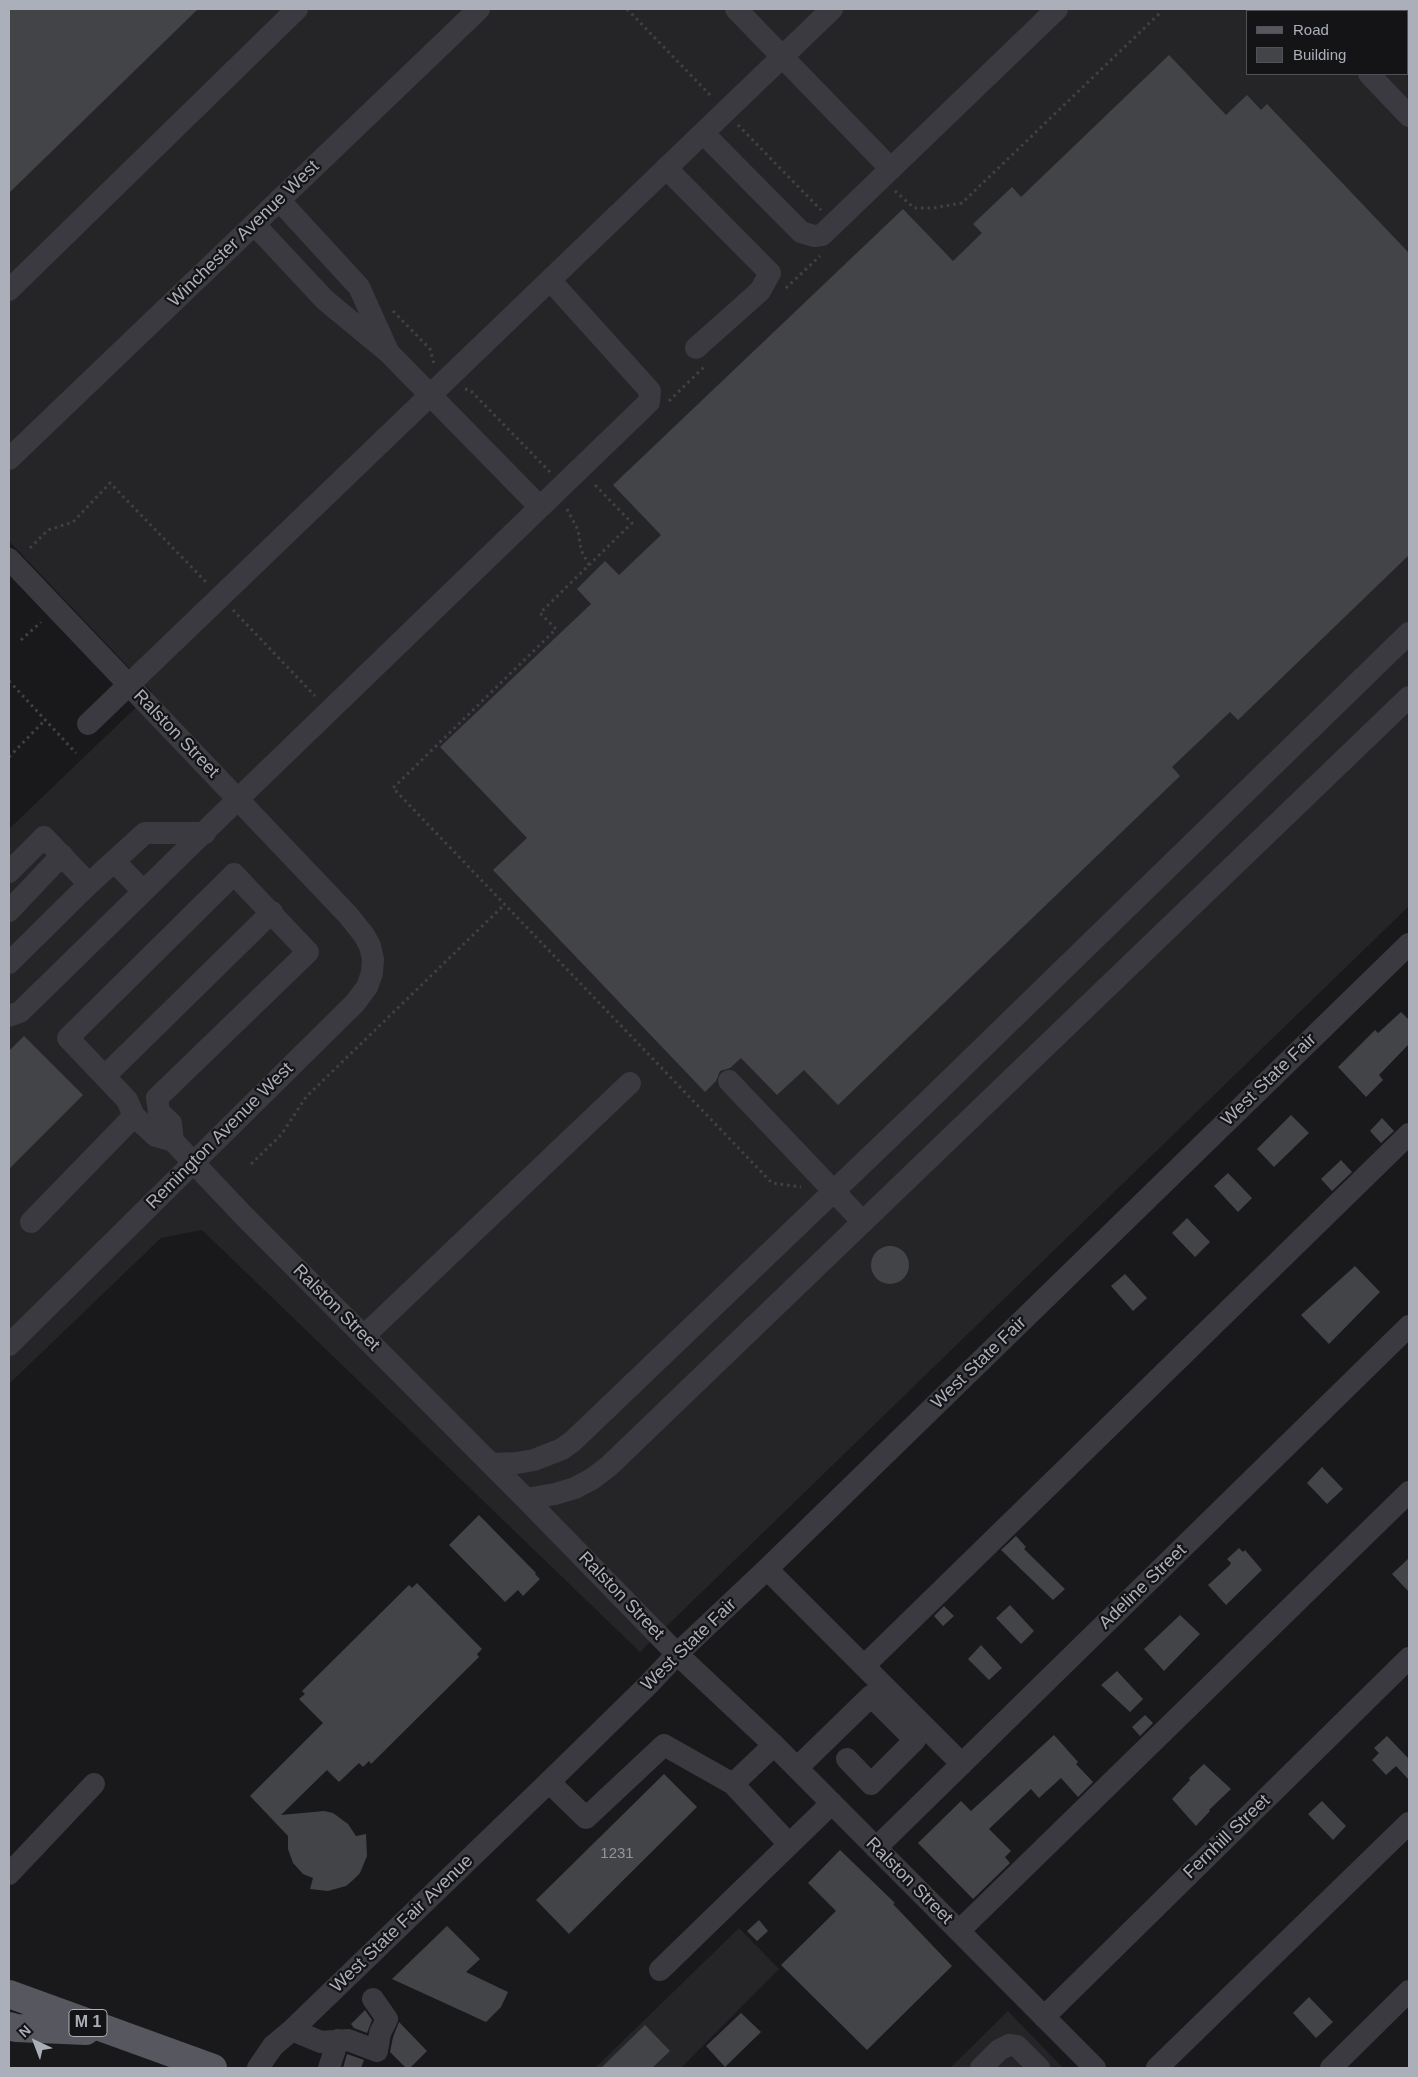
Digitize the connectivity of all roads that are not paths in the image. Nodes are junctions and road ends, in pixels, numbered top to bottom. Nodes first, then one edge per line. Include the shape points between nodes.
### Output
1 (297, 9) edge
2 (479, 9) edge
3 (736, 9) edge
4 (832, 9) edge
5 (1057, 9) edge
6 (783, 56) junction
7 (1370, 75) edge
8 (1409, 116) edge
9 (703, 133) junction
10 (666, 168) junction
11 (891, 178) junction
12 (279, 200) junction
13 (254, 224) junction
14 (550, 280) junction
15 (9, 290) edge
16 (388, 352) junction
17 (702, 356) road end
18 (430, 395) junction
19 (9, 459) edge
20 (550, 511) junction
21 (9, 559) edge
22 (1409, 633) edge
23 (129, 685) junction
24 (1409, 697) edge
25 (88, 724) dead end
26 (238, 799) junction
27 (205, 833) junction
28 (62, 856) junction
29 (114, 862) junction
30 (9, 872) edge
31 (89, 884) junction
32 (144, 891) junction
33 (343, 909) joint
34 (9, 910) edge
35 (272, 912) junction
36 (1409, 944) edge
37 (9, 963) edge
38 (9, 1016) edge
39 (104, 1076) junction
40 (729, 1081) dead end
41 (630, 1083) dead end
42 (134, 1116) junction
43 (1409, 1134) edge
44 (173, 1141) junction
45 (193, 1162) junction
46 (834, 1190) junction
47 (31, 1222) dead end
48 (863, 1222) junction
49 (1409, 1326) edge
50 (364, 1336) junction
51 (9, 1344) edge
52 (491, 1464) junction
53 (1409, 1492) edge
54 (526, 1499) junction
55 (767, 1569) junction
56 (677, 1654) junction
57 (1409, 1658) edge
58 (864, 1666) junction
59 (774, 1745) junction
60 (847, 1759) dead end
61 (962, 1764) junction
62 (797, 1768) junction
63 (549, 1782) junction
64 (94, 1784) dead end
65 (733, 1784) junction
66 (832, 1804) junction
67 (1409, 1823) edge
68 (789, 1844) junction
69 (876, 1848) junction
70 (9, 1874) edge
71 (959, 1931) junction
72 (660, 1970) dead end
73 (1409, 1991) edge
74 (9, 1994) edge
75 (373, 1999) dead end
76 (1044, 2017) junction
77 (9, 2026) edge
78 (292, 2030) junction
79 (115, 2033) junction
80 (338, 2040) junction
81 (152, 2056) edge
82 (374, 2060) edge
83 (213, 2068) edge
84 (258, 2068) edge
85 (329, 2068) edge
86 (981, 2068) edge
87 (1039, 2068) edge
88 (1095, 2068) edge
89 (1157, 2068) edge
90 (1331, 2068) edge

1 - 15 street
2 - 12 street, Winchester Avenue West
3 - 6 street
4 - 6 street
5 - 11 street
6 - 9 street
6 - 11 street
7 - 8 street
9 - 10 street
9 - 11 street via 801,232 814,236 822,235
10 - 14 street
10 - 17 street via 770,273 760,291
12 - 13 street, Winchester Avenue West
12 - 16 street via 359,287
13 - 16 street via 325,300
13 - 19 street, Winchester Avenue West
14 - 18 street
14 - 20 street via 650,391 649,402
16 - 18 street
18 - 20 street
18 - 23 street
20 - 26 street via 329,710
21 - 23 street, Ralston Street
22 - 46 street
23 - 25 street
23 - 26 street, Ralston Street
24 - 48 street
26 - 27 street
26 - 33 street, Ralston Street
27 - 29 street via 145,833
27 - 32 street
28 - 30 street via 44,837
28 - 31 street
28 - 34 street
29 - 31 street
29 - 32 street
31 - 37 street
32 - 38 street via 20,1012
33 - 45 street, Remington Avenue West via 370,946 372,973 367,987 338,1020
35 - 39 street
35 - 39 street via 234,874 68,1038
35 - 44 street via 308,952 157,1098 159,1112 171,1123
36 - 55 street, West State Fair
39 - 42 street via 127,1100
40 - 46 street
41 - 50 street
42 - 44 street via 156,1136
42 - 47 street
43 - 58 street
44 - 45 street, Ralston Street
45 - 50 street, Ralston Street
45 - 51 street, Remington Avenue West
46 - 48 street
46 - 52 street via 573,1441 534,1460 518,1464
48 - 54 street via 609,1466 575,1488
49 - 61 street, Adeline Street
50 - 52 street, Ralston Street
52 - 54 street, Ralston Street
53 - 71 street
54 - 56 street, Ralston Street
55 - 56 street, West State Fair
55 - 58 street
56 - 59 street, Ralston Street
56 - 63 street, West State Fair
57 - 76 street, Fernhill Street
58 - 61 street
59 - 62 street, Ralston Street
59 - 65 street
60 - 62 street via 871,1784 915,1740 871,1696
61 - 69 street, Adeline Street
62 - 66 street, Ralston Street
63 - 65 street via 586,1818 664,1745
63 - 78 street, West State Fair Avenue
64 - 70 street
65 - 68 street
66 - 68 street
66 - 69 street, Ralston Street
67 - 89 street
68 - 72 street
69 - 71 street, Ralston Street
71 - 76 street, Ralston Street
73 - 90 street
74 - 79 main road, M 1
75 - 82 street via 387,2019
76 - 88 street, Ralston Street
77 - 79 main road
78 - 80 street via 321,2042
78 - 84 street, West State Fair Avenue via 273,2046
79 - 81 main road, M 1
80 - 82 street via 348,2040
80 - 85 street
81 - 83 main road, M 1
86 - 87 street via 1009,2045 1017,2046

